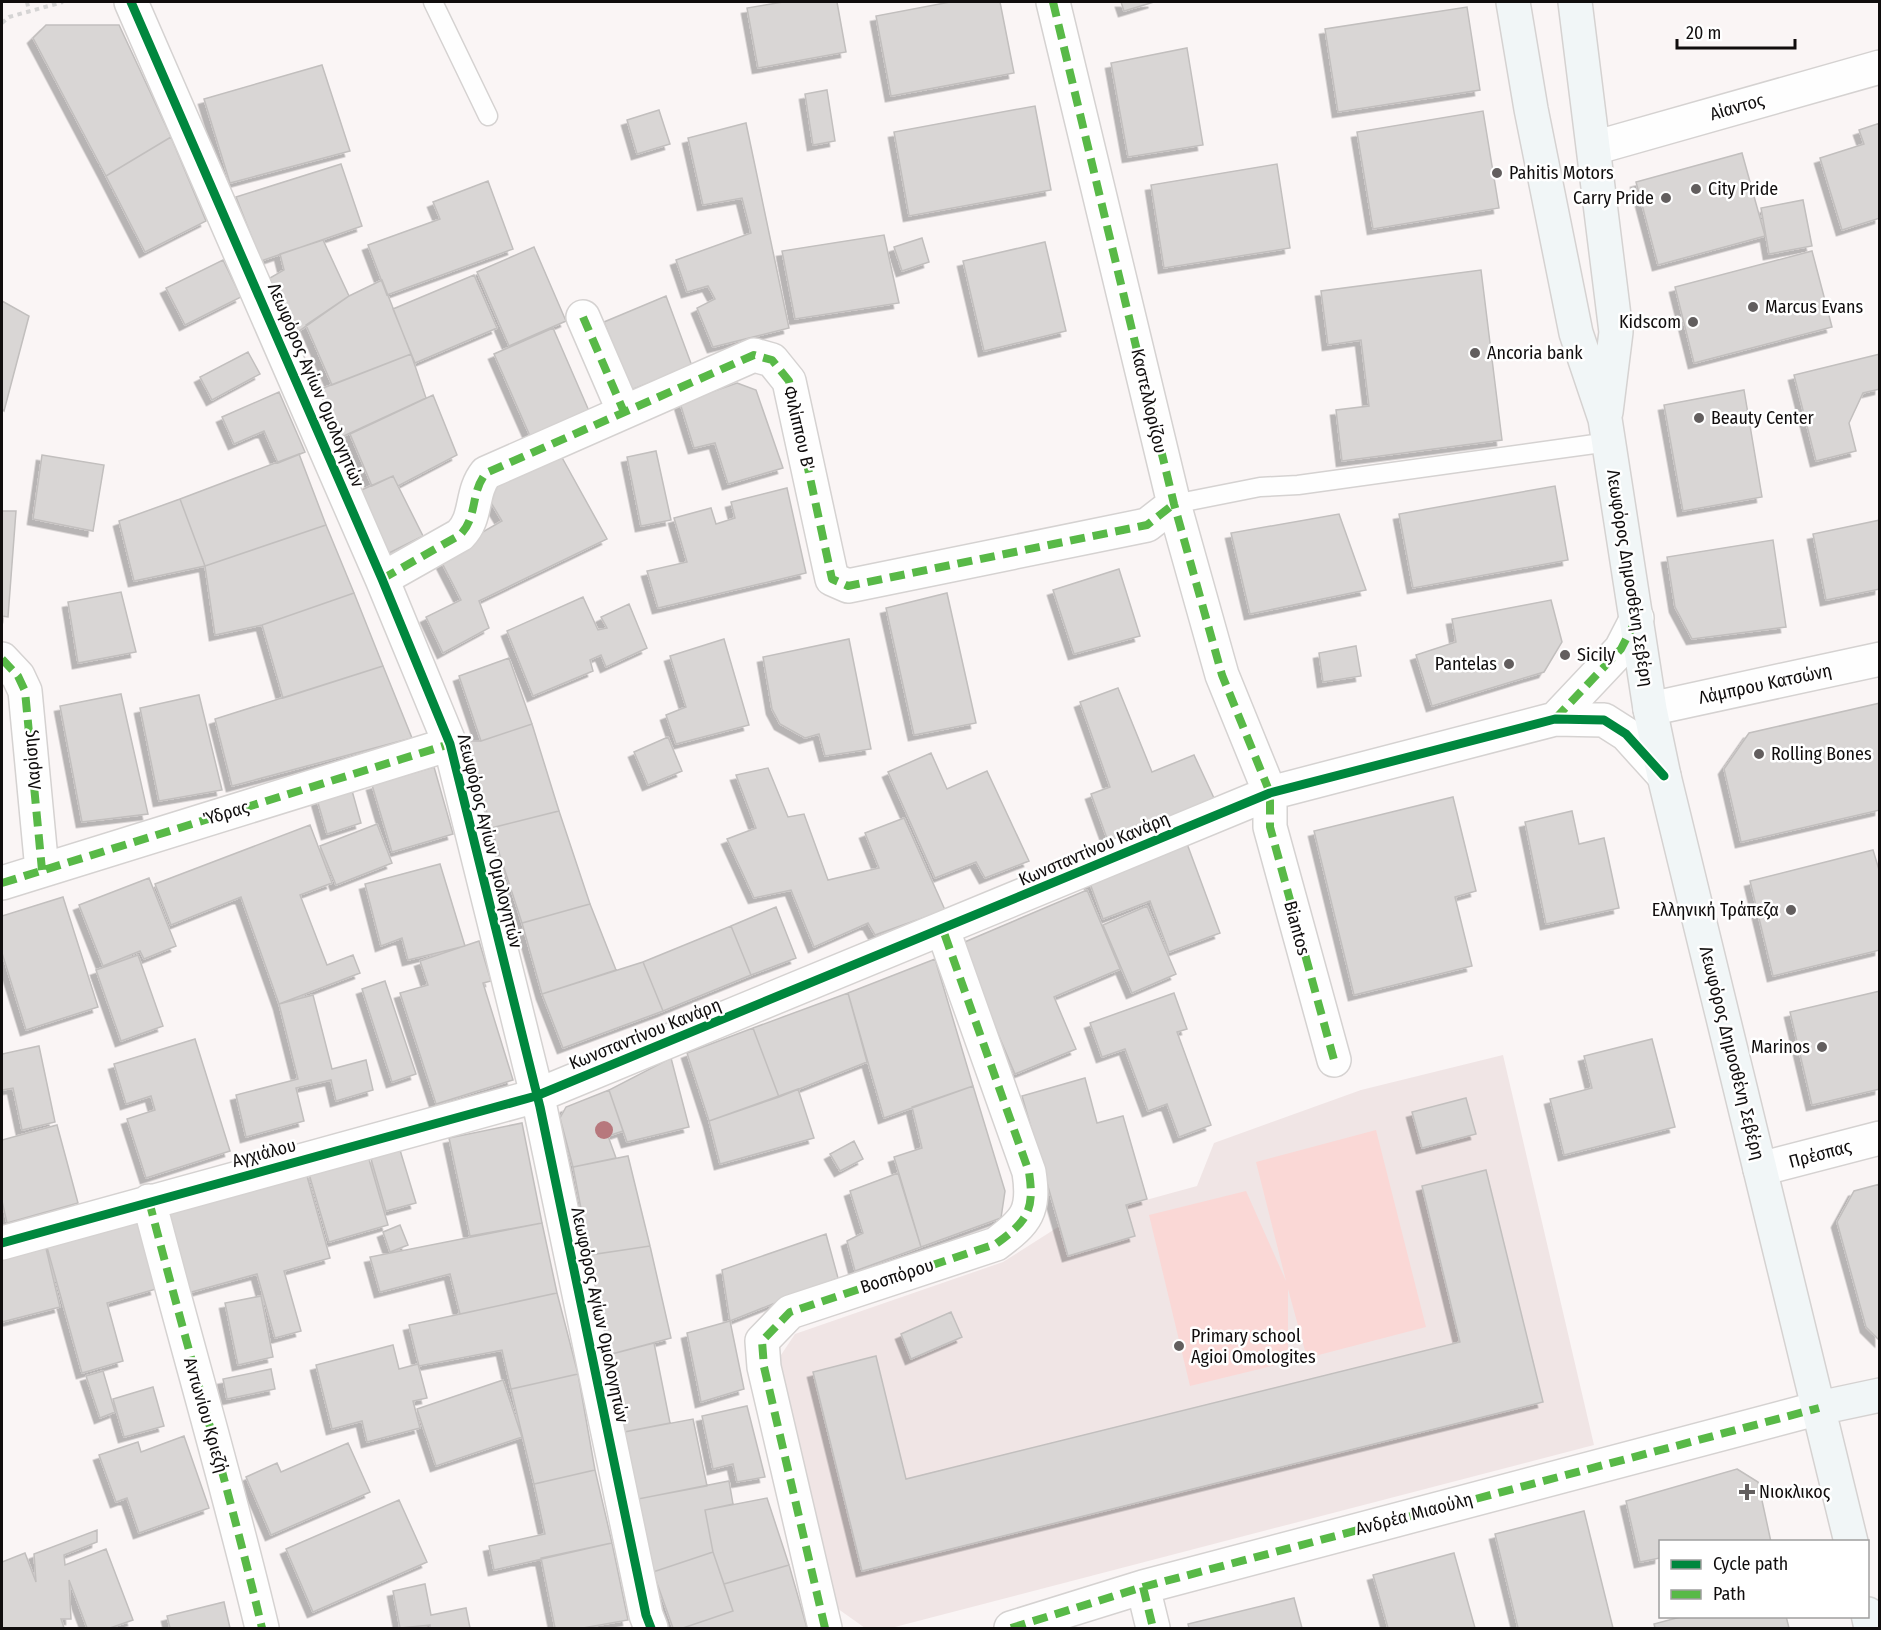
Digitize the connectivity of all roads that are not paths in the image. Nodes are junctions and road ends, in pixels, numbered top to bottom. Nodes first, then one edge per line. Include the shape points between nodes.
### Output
1 (131, 2) edge
2 (433, 2) edge
3 (1053, 2) edge
4 (1513, 2) edge
5 (1575, 2) edge
6 (1880, 67) edge
7 (488, 116) dead end
8 (1594, 148) junction
9 (583, 317) dead end
10 (624, 412) junction
11 (1607, 431) junction
12 (1174, 504) junction
13 (381, 579) junction
14 (1638, 618) junction
15 (2, 659) edge
16 (1880, 659) edge
17 (1650, 709) junction
18 (1556, 719) junction
19 (450, 744) junction
20 (1664, 776) junction
21 (1270, 794) junction
22 (42, 870) junction
23 (2, 883) edge
24 (943, 930) junction
25 (1334, 1060) dead end
26 (536, 1096) junction
27 (1880, 1138) edge
28 (1760, 1169) junction
29 (149, 1201) junction
30 (2, 1243) edge
31 (1880, 1395) edge
32 (1819, 1407) junction
33 (1851, 1540) edge
34 (1143, 1587) junction
35 (262, 1629) edge
36 (651, 1629) edge
37 (825, 1629) edge
38 (1011, 1629) edge
39 (1153, 1629) edge

1 - 13 street, Λεωφόρος Αγίων Ομολογητών
2 - 7 lane
3 - 12 street, Καστελλορίζου
4 - 11 main road, Λεωφόρος Δημοσθένη Σεβέρη via 1576,333
5 - 8 main road, Λεωφόρος Δημοσθένη Σεβέρη
6 - 8 street, Αίαντος
8 - 11 main road, Λεωφόρος Δημοσθένη Σεβέρη via 1616,332
9 - 10 street
10 - 12 street, Φιλίππου Β' via 754,355 772,360 789,381 832,579 848,586 1147,525
10 - 13 street, Φιλίππου Β' via 486,473 474,495 469,526 460,535
11 - 12 lane
11 - 14 main road, Λεωφόρος Δημοσθένη Σεβέρη
12 - 21 street, Καστελλορίζου via 1222,675
13 - 19 street, Λεωφόρος Αγίων Ομολογητών
14 - 17 main road, Λεωφόρος Δημοσθένη Σεβέρη
14 - 18 street via 1621,649
15 - 22 street, Λαρίσης via 18,676 25,691
16 - 17 street, Λάμπρου Κατσώνη
17 - 20 main road, Λεωφόρος Δημοσθένη Σεβέρη
18 - 20 street, Κωνσταντίνου Κανάρη via 1604,720 1626,734
18 - 21 street, Κωνσταντίνου Κανάρη
19 - 22 street, Ύδρας
19 - 26 street, Λεωφόρος Αγίων Ομολογητών
20 - 28 main road, Λεωφόρος Δημοσθένη Σεβέρη
21 - 24 street, Κωνσταντίνου Κανάρη
21 - 25 street, Biantos via 1270,827
22 - 23 street, Ύδρας
24 - 26 street, Κωνσταντίνου Κανάρη
24 - 37 street, Βοσπόρου via 1029,1172 1030,1212 996,1244 790,1312 762,1341 764,1367
26 - 29 street, Αγχιάλου
26 - 36 street, Λεωφόρος Αγίων Ομολογητών
27 - 28 street, Πρέσπας
28 - 32 main road, Λεωφόρος Δημοσθένη Σεβέρη
29 - 30 street, Αγχιάλου
29 - 35 street, Αντωνίου Κριεζή
31 - 32 main road
32 - 33 main road, Λεωφόρος Δημοσθένη Σεβέρη
32 - 34 street, Ανδρέα Μιαούλη
34 - 38 street, Ανδρέα Μιαούλη
34 - 39 street

